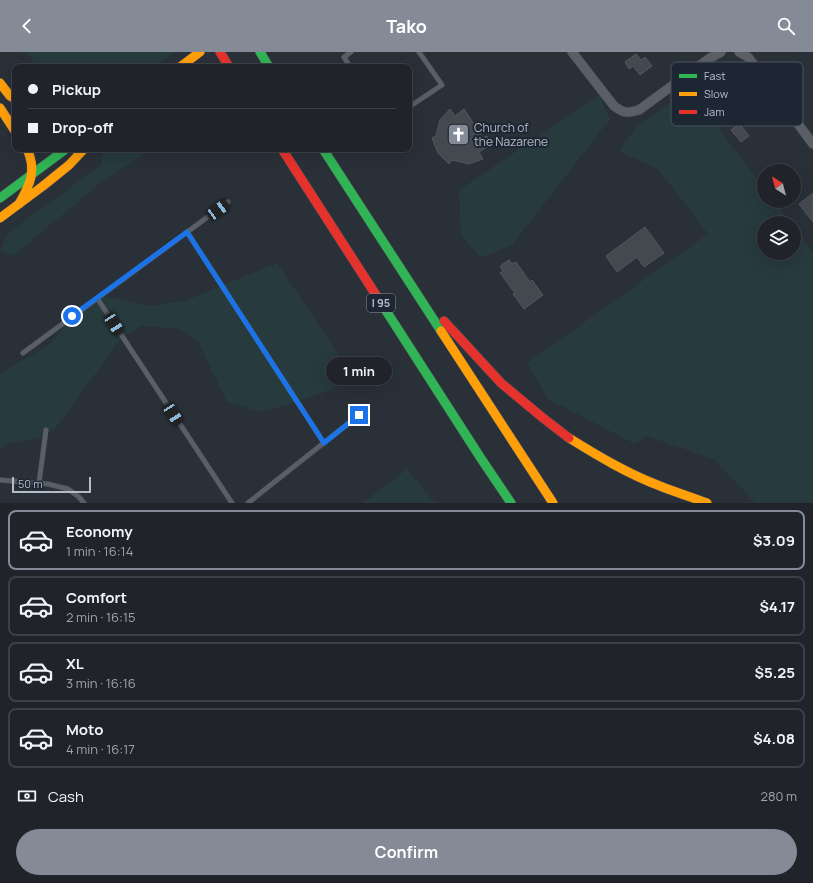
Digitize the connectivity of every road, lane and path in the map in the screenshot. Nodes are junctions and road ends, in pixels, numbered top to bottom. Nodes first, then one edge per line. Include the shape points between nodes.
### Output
1 (200, 52) edge
2 (220, 52) edge
3 (260, 52) edge
4 (351, 52) edge
5 (418, 52) edge
6 (572, 52) edge
7 (721, 52) edge
8 (739, 52) edge
9 (705, 62) edge
10 (752, 62) edge
11 (184, 64) edge
12 (227, 64) edge
13 (267, 64) edge
14 (348, 64) edge
15 (0, 83) edge
16 (671, 87) edge
17 (12, 97) edge
18 (412, 105) edge
19 (0, 108) edge
20 (12, 126) edge
21 (800, 126) edge
22 (813, 144) edge
23 (29, 152) edge
24 (62, 152) edge
25 (81, 152) edge
26 (284, 152) edge
27 (325, 152) edge
28 (32, 174) junction
29 (0, 198) edge
30 (228, 202) dead end
31 (19, 204) junction
32 (0, 218) edge
33 (187, 232) junction
34 (410, 282) junction
35 (97, 298) junction
36 (23, 353) dead end
37 (359, 415) dead end
38 (46, 430) dead end
39 (324, 443) junction
40 (480, 457) junction
41 (0, 480) edge
42 (39, 483) junction
43 (84, 503) edge
44 (232, 503) edge
45 (248, 503) edge
46 (500, 503) edge
47 (511, 503) edge
48 (553, 503) edge
49 (707, 503) edge

1 - 11 main road
2 - 12 main road
3 - 13 main road
4 - 14 lane via 344,57
5 - 18 lane via 442,85
6 - 16 street via 614,106 628,113 639,110
7 - 9 street
8 - 10 street
15 - 17 main road
19 - 20 main road
21 - 22 street
23 - 28 main road
24 - 28 main road
25 - 31 main road via 69,165
26 - 40 main road, I 95
27 - 34 main road
28 - 29 main road
28 - 31 main road
30 - 33 lane
31 - 32 main road
33 - 35 lane
33 - 39 lane
34 - 48 main road
34 - 49 main road via 480,362 543,418 598,456 630,473
35 - 36 lane
35 - 44 lane
37 - 39 lane
38 - 42 lane
39 - 45 lane
40 - 46 main road
40 - 47 main road, I 95
41 - 42 lane
42 - 43 lane via 68,489

